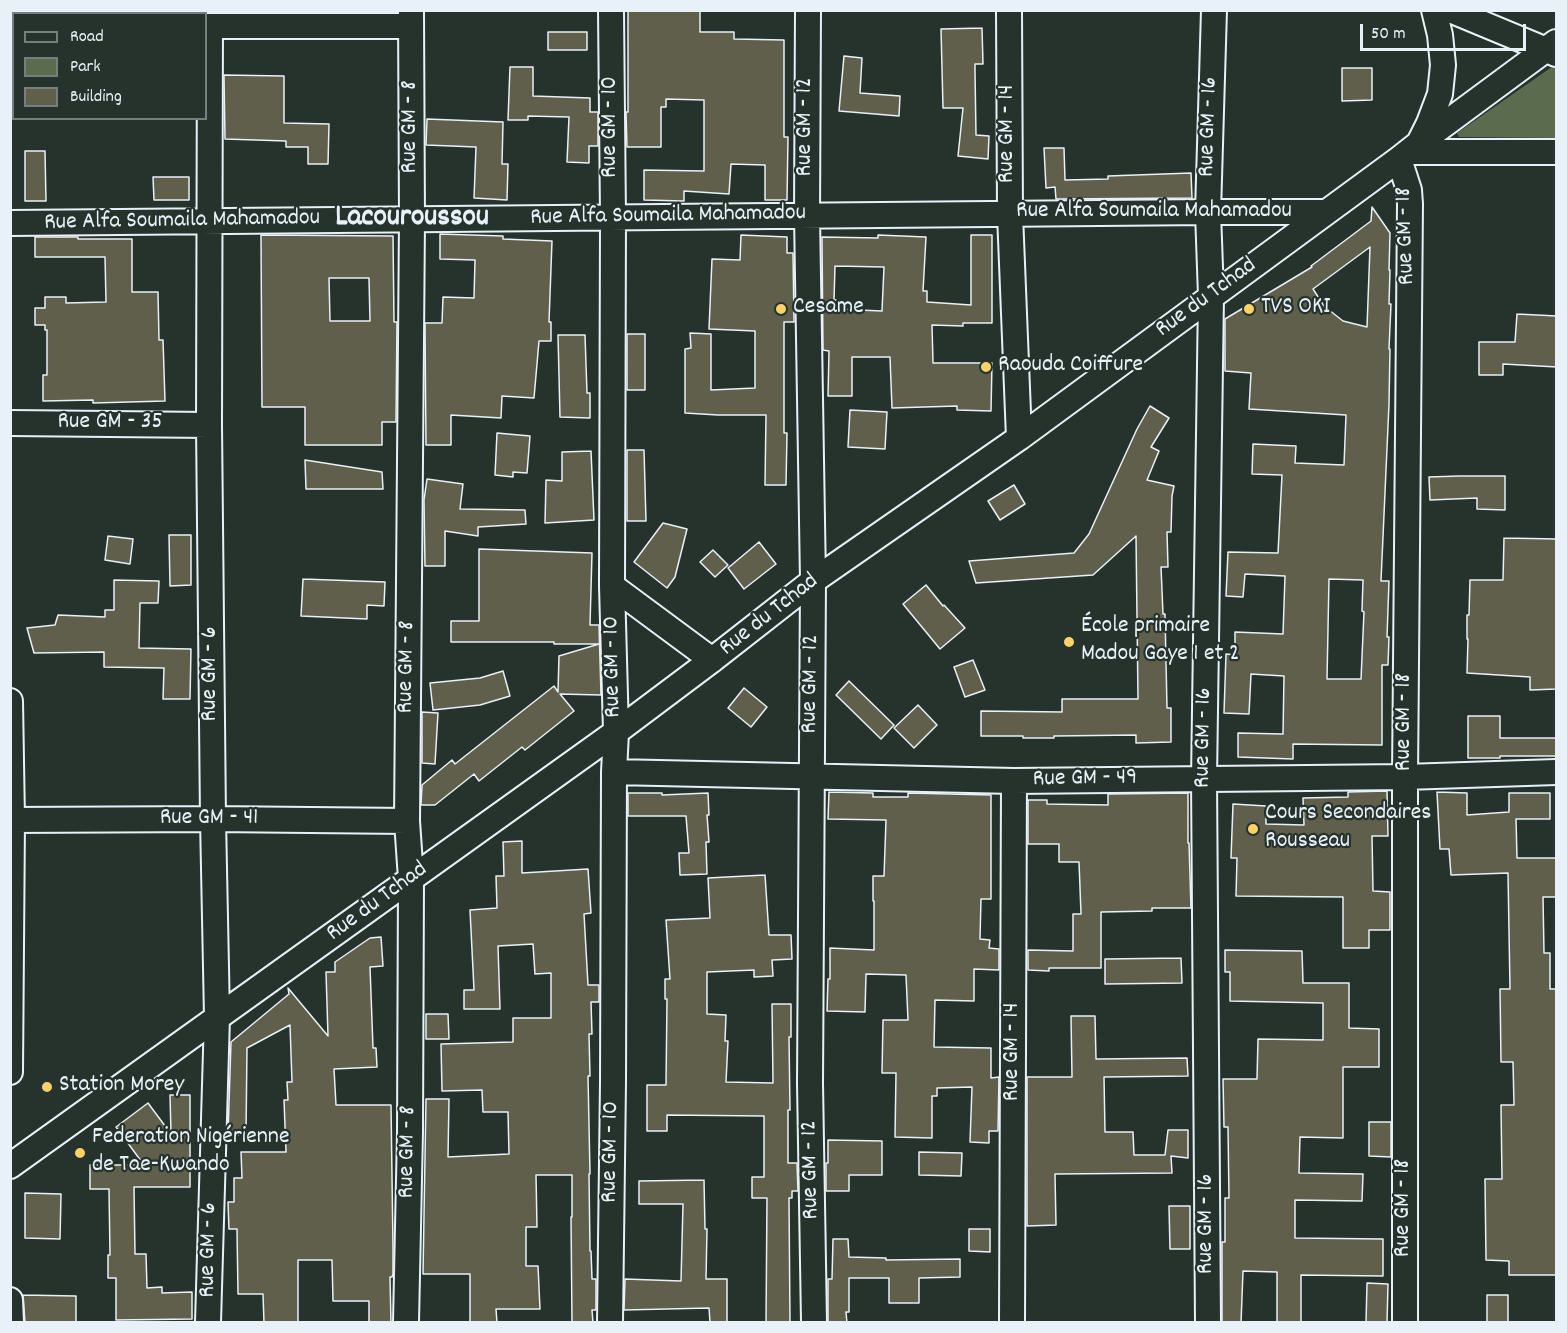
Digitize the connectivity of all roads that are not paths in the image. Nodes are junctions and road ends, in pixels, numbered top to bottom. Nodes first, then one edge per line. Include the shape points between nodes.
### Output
1 (611, 10) edge
2 (808, 10) edge
3 (1009, 10) edge
4 (1214, 10) edge
5 (1434, 10) edge
6 (1450, 10) edge
7 (411, 18) edge
8 (208, 26) edge
9 (1553, 48) edge
10 (1408, 152) junction
11 (1557, 152) edge
12 (1208, 212) junction
13 (1325, 212) junction
14 (1010, 214) junction
15 (807, 216) junction
16 (613, 218) junction
17 (412, 220) junction
18 (210, 221) junction
19 (10, 223) edge
20 (1211, 296) junction
21 (10, 423) edge
22 (209, 425) junction
23 (1019, 438) junction
24 (813, 581) junction
25 (612, 586) junction
26 (712, 660) junction
27 (10, 701) edge
28 (616, 732) junction
29 (614, 772) junction
30 (1557, 772) edge
31 (811, 777) junction
32 (1405, 777) junction
33 (1204, 779) junction
34 (1014, 781) junction
35 (213, 819) junction
36 (11, 820) edge
37 (406, 821) junction
38 (411, 879) junction
39 (217, 1017) junction
40 (11, 1022) edge
41 (10, 1072) edge
42 (10, 1166) edge
43 (10, 1300) edge
44 (11, 1323) edge
45 (208, 1323) edge
46 (406, 1323) edge
47 (610, 1323) edge
48 (813, 1323) edge
49 (1012, 1323) edge
50 (1208, 1323) edge
51 (1405, 1323) edge

1 - 16 street, Rue GM - 10
2 - 15 street, Rue GM - 12
3 - 14 street, Rue GM - 14
4 - 12 street, Rue GM - 16
5 - 10 street via 1443,65 1440,94 1429,123
6 - 9 street
7 - 8 street
7 - 17 street, Rue GM - 8
8 - 18 street, Rue GM - 6
9 - 10 street, Rue du Tchad
10 - 11 street
10 - 13 street, Rue du Tchad
10 - 32 street, Rue GM - 18
12 - 13 street, Rue Alfa Soumaila Mahamadou
12 - 14 street, Rue Alfa Soumaila Mahamadou
12 - 20 street, Rue GM - 16
13 - 20 street, Rue du Tchad
14 - 15 street, Rue Alfa Soumaila Mahamadou
14 - 23 street, Rue GM - 14
15 - 16 street, Rue Alfa Soumaila Mahamadou
15 - 24 street, Rue GM - 12
16 - 17 street, Rue Alfa Soumaila Mahamadou
16 - 25 street, Rue GM - 10
17 - 18 street, Rue Alfa Soumaila Mahamadou
17 - 37 street, Rue GM - 8
18 - 19 street, Rue Alfa Soumaila Mahamadou
18 - 22 street, Rue GM - 6
20 - 23 street, Rue du Tchad
20 - 33 street, Rue GM - 16
21 - 22 street, Rue GM - 35
22 - 35 street, Rue GM - 6
23 - 24 street, Rue du Tchad
24 - 26 street, Rue du Tchad
24 - 31 street, Rue GM - 12
25 - 26 street
25 - 28 street, Rue GM - 10
26 - 28 street, Rue du Tchad
27 - 36 street
28 - 29 street, Rue GM - 10
28 - 38 street, Rue du Tchad
29 - 31 street, Rue GM - 49
29 - 47 street, Rue GM - 10
30 - 32 street, Rue GM - 49
31 - 34 street, Rue GM - 49
31 - 48 street, Rue GM - 12
32 - 33 street, Rue GM - 49
32 - 51 street, Rue GM - 18
33 - 34 street, Rue GM - 49
33 - 50 street, Rue GM - 16
34 - 49 street, Rue GM - 14
35 - 36 street, Rue GM - 41
35 - 37 street, Rue GM - 41
35 - 39 street, Rue GM - 6
36 - 40 street
37 - 38 street, Rue GM - 8
38 - 39 street, Rue du Tchad
38 - 46 street, Rue GM - 8
39 - 42 street, Rue du Tchad
39 - 45 street, Rue GM - 6
40 - 41 street
43 - 44 street

